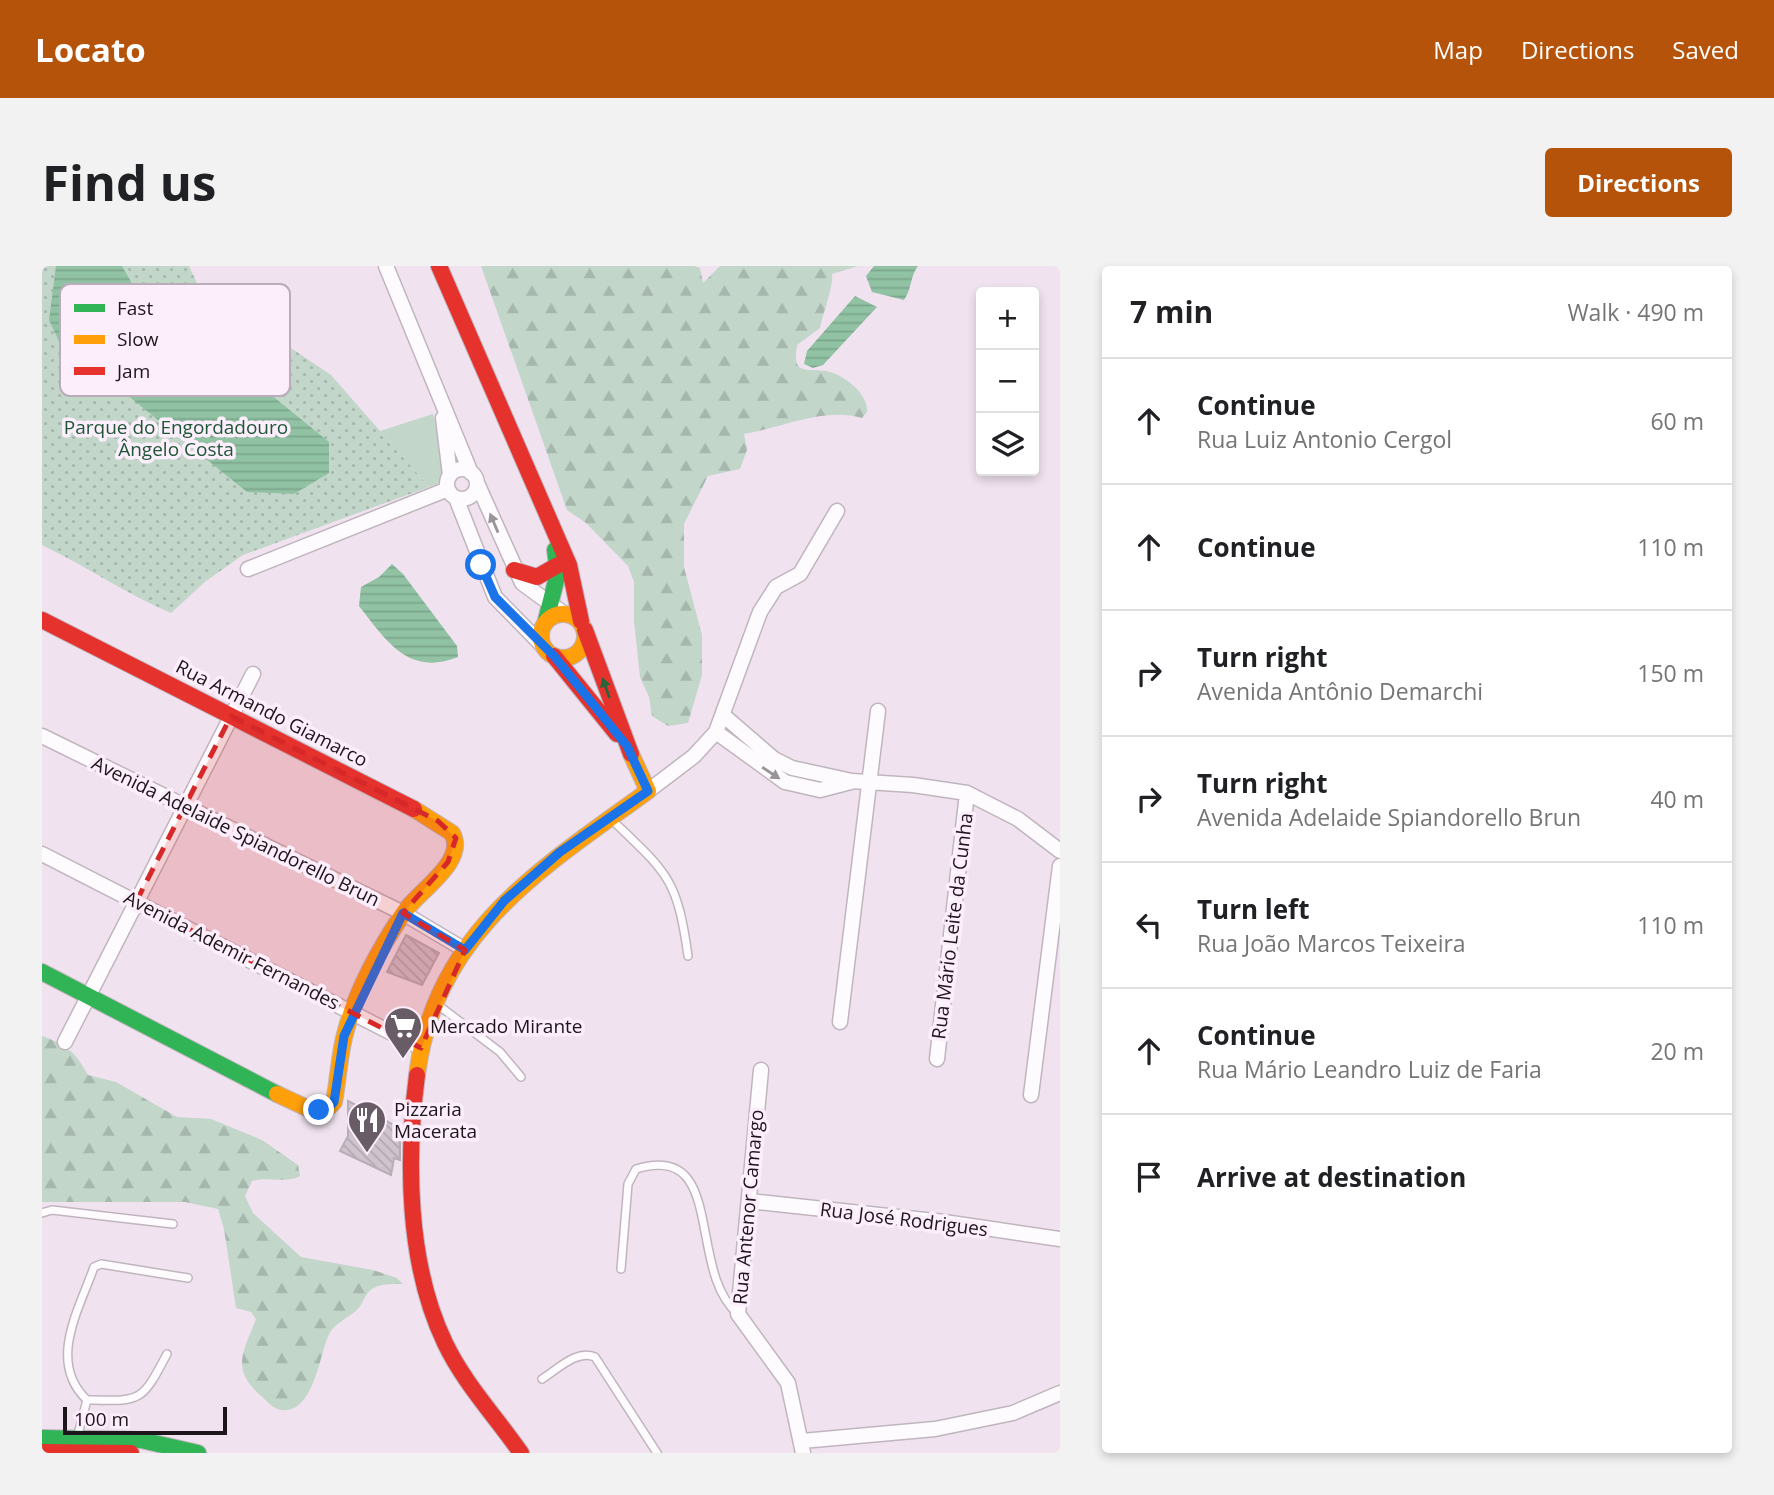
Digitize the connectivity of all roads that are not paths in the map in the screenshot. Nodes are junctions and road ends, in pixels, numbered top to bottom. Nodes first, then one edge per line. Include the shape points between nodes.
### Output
1 (386, 266) edge
2 (439, 266) edge
3 (442, 402) junction
4 (474, 478) junction
5 (452, 488) junction
6 (837, 511) dead end
7 (552, 532) junction
8 (481, 565) junction
9 (558, 565) junction
10 (248, 569) dead end
11 (514, 570) junction
12 (557, 608) junction
13 (42, 620) edge
14 (583, 626) junction
15 (548, 651) junction
16 (253, 674) dead end
17 (878, 711) dead end
18 (723, 715) junction
19 (231, 716) junction
20 (716, 733) junction
21 (42, 736) edge
22 (627, 746) junction
23 (852, 781) junction
24 (868, 782) junction
25 (648, 791) junction
26 (967, 793) junction
27 (185, 807) junction
28 (610, 819) junction
29 (1060, 851) edge
30 (42, 854) edge
31 (1060, 866) edge
32 (136, 902) junction
33 (403, 913) junction
34 (465, 950) junction
35 (688, 956) dead end
36 (42, 972) edge
37 (89, 995) junction
38 (435, 1003) junction
39 (354, 1012) junction
40 (840, 1022) dead end
41 (65, 1042) dead end
42 (421, 1048) junction
43 (937, 1059) dead end
44 (761, 1070) dead end
45 (520, 1077) dead end
46 (1031, 1095) dead end
47 (749, 1201) junction
48 (42, 1213) edge
49 (173, 1224) dead end
50 (1060, 1239) edge
51 (621, 1269) dead end
52 (188, 1278) dead end
53 (738, 1314) junction
54 (167, 1354) dead end
55 (542, 1379) dead end
56 (1060, 1393) edge
57 (88, 1399) junction
58 (42, 1438) edge
59 (77, 1438) junction
60 (803, 1447) edge
61 (42, 1452) edge
62 (131, 1453) edge
63 (198, 1453) edge
64 (521, 1453) edge
65 (657, 1453) edge

1 - 3 street
2 - 7 street
3 - 4 street
3 - 5 street
4 - 5 street via 460,470
4 - 5 street via 473,494
11 -> 4 street
5 - 8 street
5 - 10 street
6 - 18 street via 800,574 776,587 760,612
7 - 9 street
7 - 14 street via 569,565
8 - 11 street
8 - 15 street via 495,597
9 - 11 street via 537,577
9 - 12 street
11 - 12 street via 522,583
12 - 14 street
12 - 15 street via 540,636
13 - 19 street, Rua Armando Giamarco
14 - 15 street via 586,638 578,653 570,657
22 -> 14 street
15 - 22 street
16 - 19 street
17 - 24 street
18 - 20 street
18 - 23 street via 774,759 792,768
19 - 27 street
19 - 33 street, Rua Armando Giamarco via 449,828 456,838 456,850
20 -> 23 street via 785,782 820,790
20 - 25 street
21 - 27 street, Avenida Adelaide Spiandorello Brun
22 - 25 street
23 - 24 street
24 - 26 street
24 - 40 street
25 - 28 street
26 - 29 street via 1018,819
26 - 43 street, Rua Mário Leite da Cunha
27 - 32 street
27 - 33 street, Avenida Adelaide Spiandorello Brun
28 - 34 street via 560,852 504,901
28 - 35 lane via 668,878 681,906
30 - 32 street, Avenida Ademir Fernandes
31 - 46 street
32 - 37 street
32 - 39 street, Avenida Ademir Fernandes
33 - 34 street, Avenida Adelaide Spiandorello Brun
33 - 39 street
34 - 38 street
36 - 37 street
37 - 39 street via 307,1108 328,1108 334,1102 344,1036
37 - 41 street
38 - 42 street
38 - 45 lane via 500,1052
39 - 42 street, Avenida Ademir Fernandes
42 - 64 street via 412,1153 418,1260 445,1343
44 - 47 street, Rua Antenor Camargo
47 - 50 street, Rua José Rodrigues
47 - 53 street, Rua Antenor Camargo
48 - 49 lane via 52,1210
51 - 53 lane via 628,1184 636,1169 655,1163 674,1166 690,1177 711,1270 724,1303
52 - 57 lane via 101,1264 94,1267 66,1346 71,1377
53 - 60 street, Rua Antenor Camargo via 788,1384
54 - 57 lane via 148,1391 138,1397 129,1401
55 - 65 lane via 579,1355 595,1357
56 - 60 street via 1013,1413
57 - 59 lane
58 - 59 street
59 - 63 street via 146,1440
61 - 62 street

